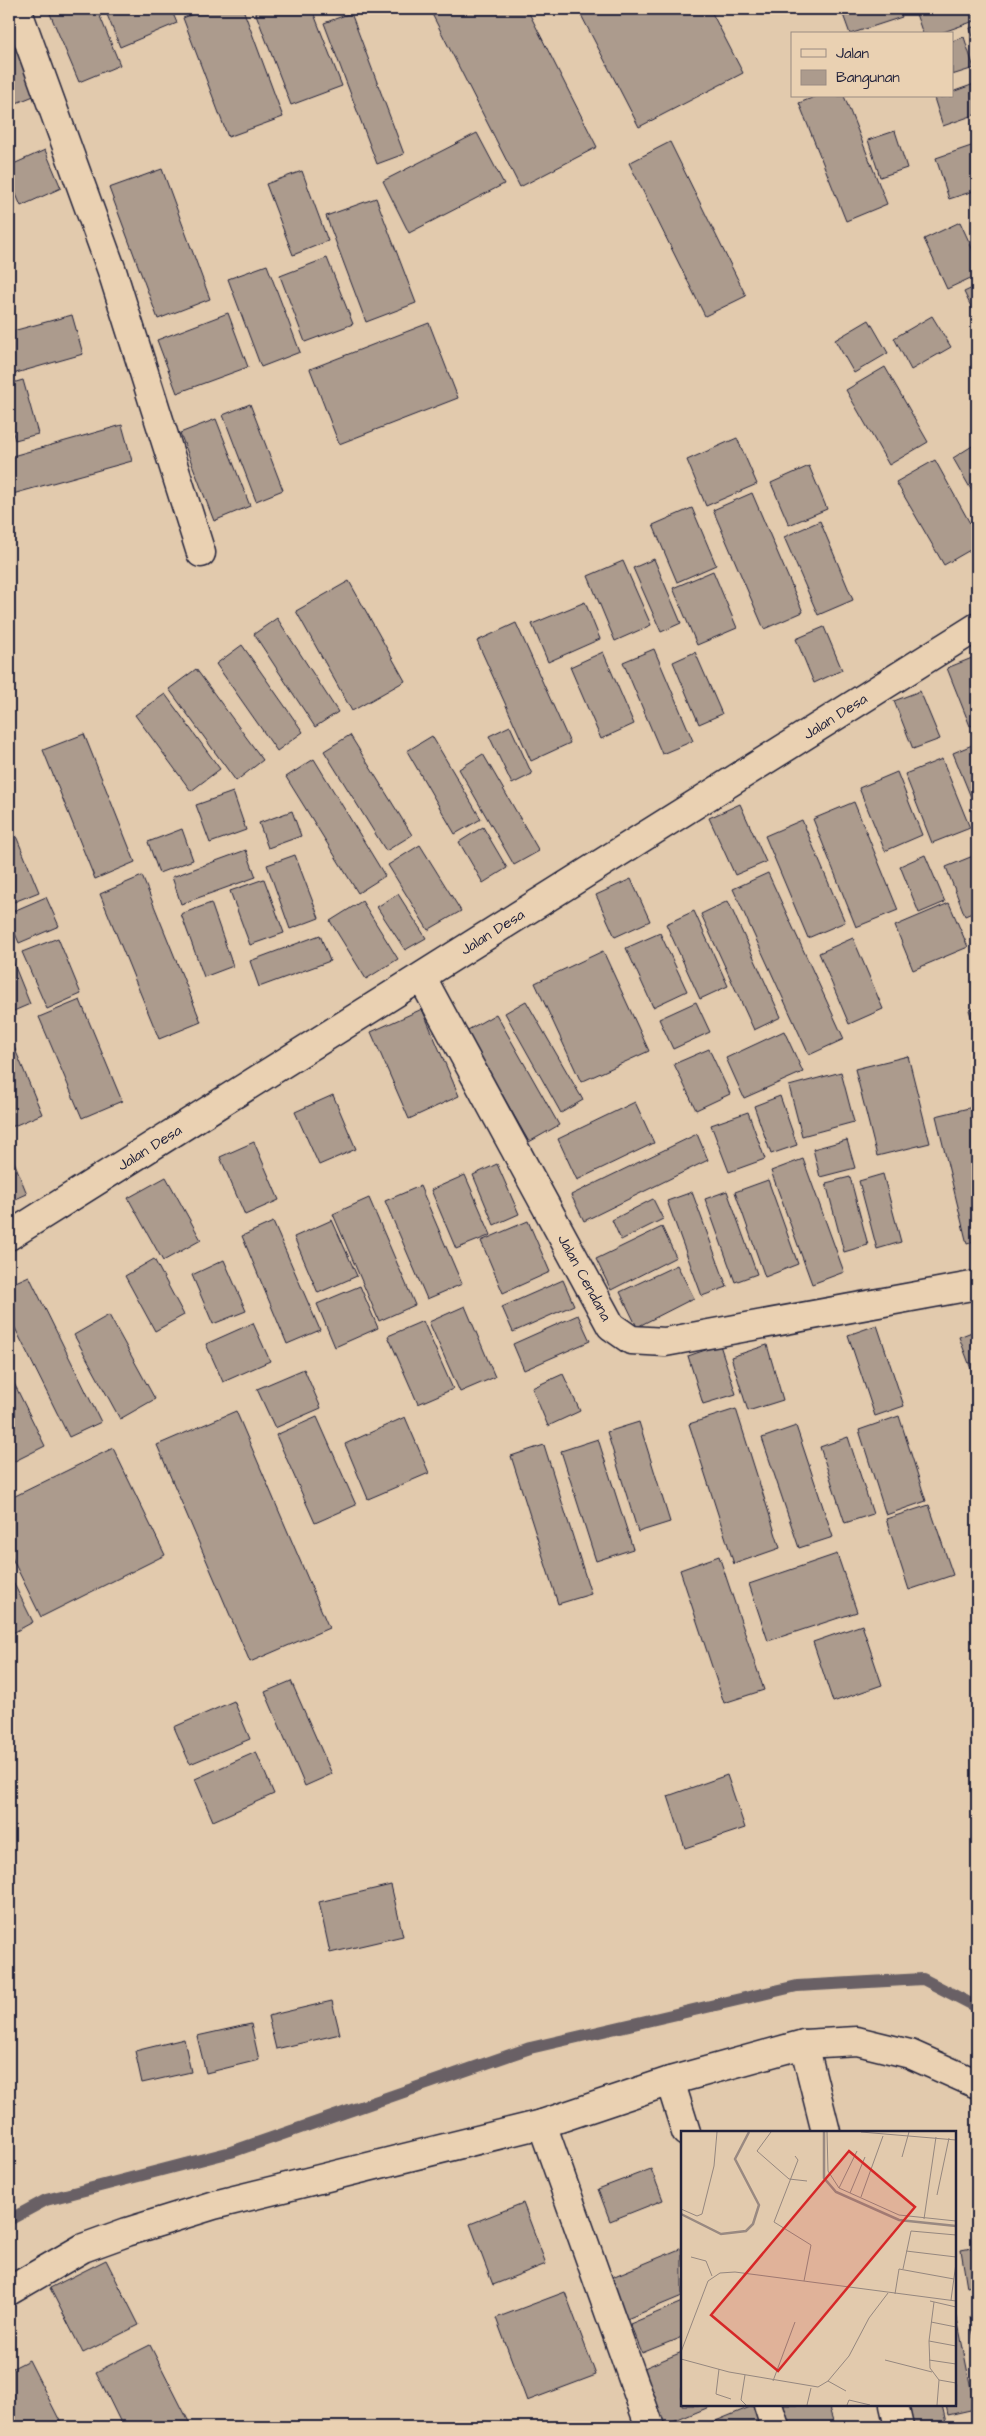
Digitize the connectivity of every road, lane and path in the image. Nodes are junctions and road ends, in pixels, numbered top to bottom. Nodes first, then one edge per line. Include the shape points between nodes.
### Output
1 (17, 9) edge
2 (202, 553) dead end
3 (977, 627) edge
4 (422, 978) junction
5 (9, 1236) edge
6 (977, 1284) edge
7 (804, 2044) junction
8 (670, 2081) junction
9 (977, 2084) edge
10 (542, 2124) junction
11 (686, 2131) edge
12 (826, 2131) edge
13 (9, 2292) edge
14 (768, 2406) edge
15 (894, 2406) edge
16 (650, 2427) edge
17 (775, 2427) edge
18 (899, 2427) edge

1 - 2 street via 112,271
3 - 4 street, Jalan Desa
4 - 5 street, Jalan Desa
4 - 6 street, Jalan Cendana via 611,1326 631,1340 665,1342
7 - 8 street
7 - 9 street via 857,2042 901,2052
7 - 12 street
8 - 10 street
8 - 11 street
10 - 13 street via 214,2205 144,2227 83,2248
10 - 16 street
14 - 17 street
15 - 18 street

